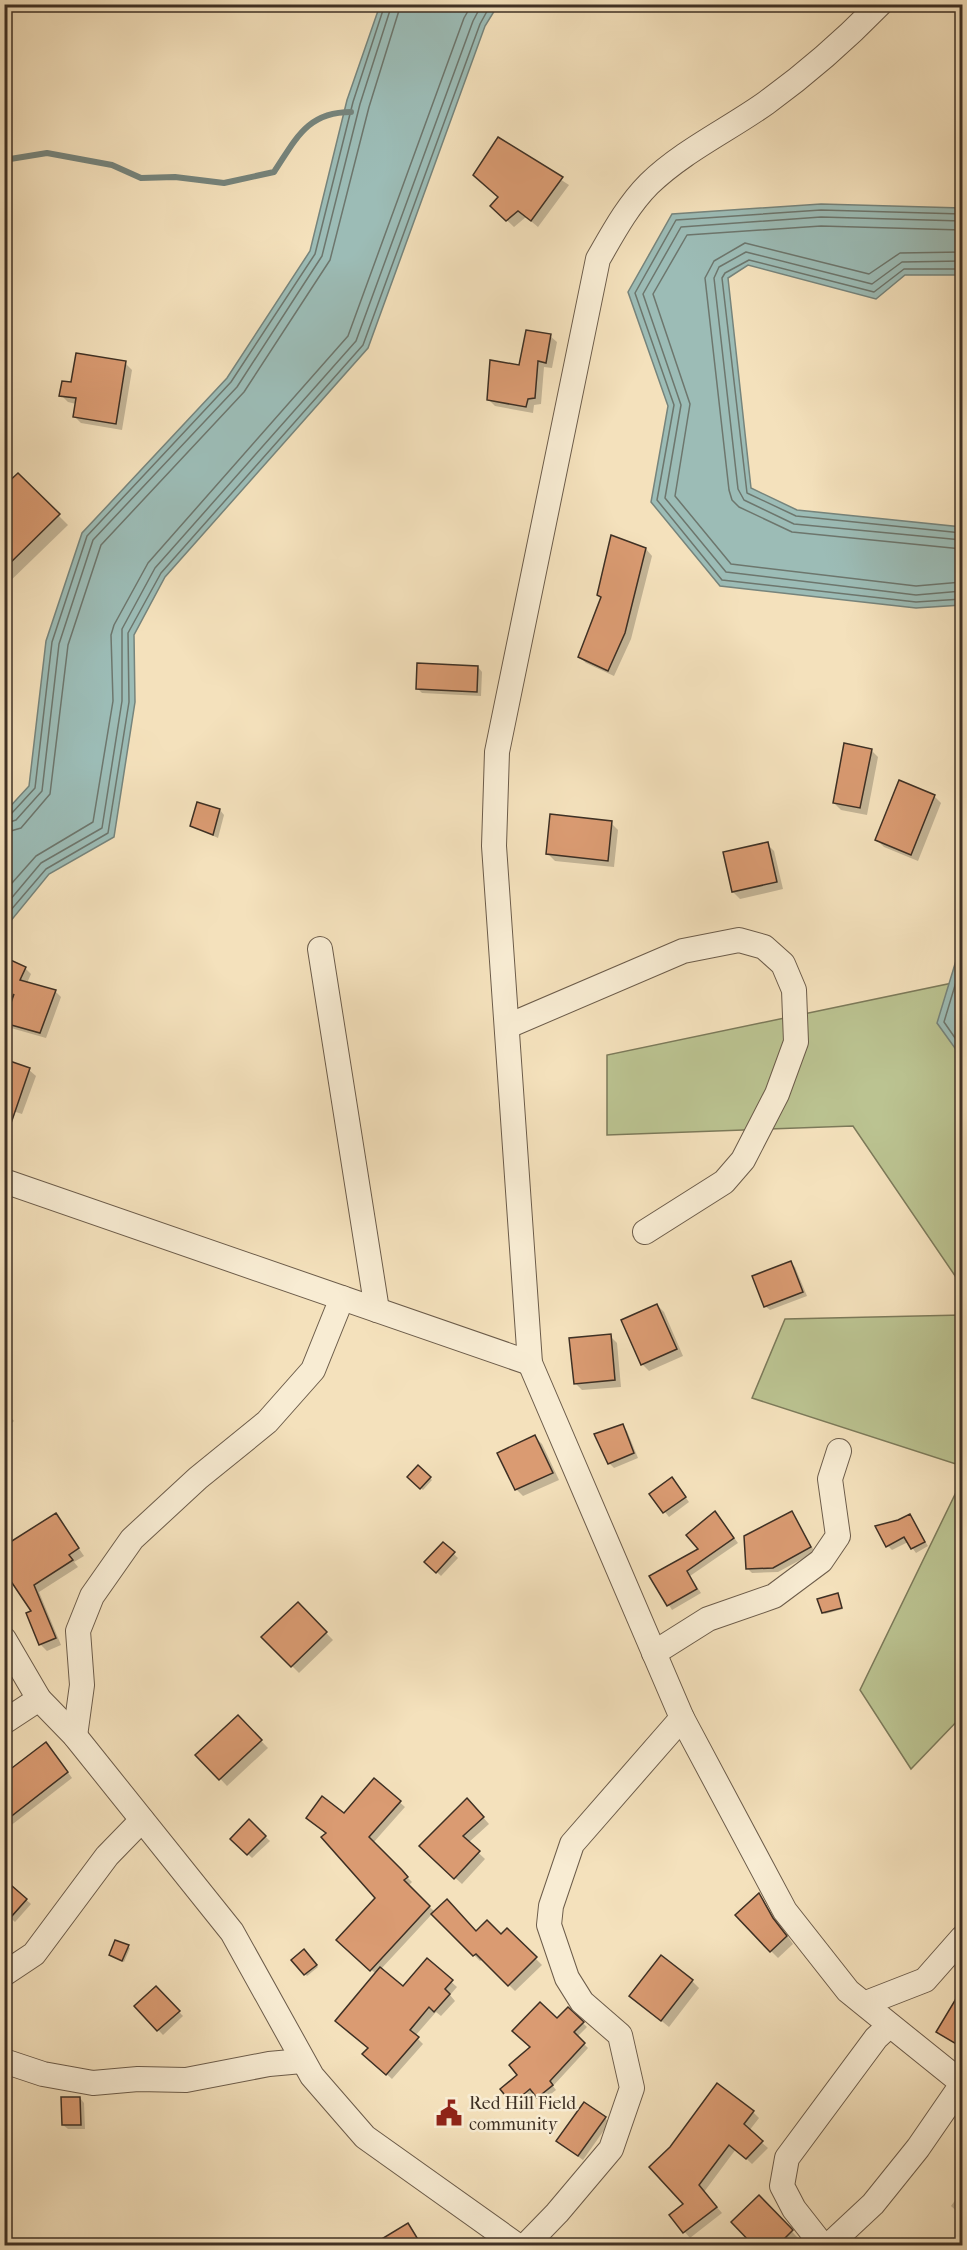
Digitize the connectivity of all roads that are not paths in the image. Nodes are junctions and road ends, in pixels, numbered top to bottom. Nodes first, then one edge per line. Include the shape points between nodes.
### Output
1 (880, 4) edge
2 (320, 949) dead end
3 (508, 1026) junction
4 (4, 1181) edge
5 (645, 1232) dead end
6 (342, 1298) junction
7 (377, 1310) junction
8 (530, 1363) junction
9 (839, 1451) dead end
10 (4, 1639) edge
11 (654, 1653) junction
12 (39, 1699) junction
13 (682, 1718) junction
14 (4, 1722) edge
15 (75, 1736) junction
16 (142, 1820) junction
17 (963, 1938) edge
18 (4, 1974) edge
19 (866, 2003) junction
20 (889, 2026) junction
21 (4, 2061) edge
22 (302, 2061) junction
23 (963, 2083) edge
24 (518, 2246) edge
25 (525, 2246) edge
26 (823, 2246) edge
27 (828, 2246) edge

1 - 3 street via 834,48 766,103 649,183 620,220 598,259 497,753 494,846
2 - 7 street
3 - 5 street via 683,951 739,940 764,947 783,964 794,990 796,1042 777,1094 743,1160 724,1182
3 - 8 street
4 - 6 street
6 - 7 street
6 - 15 street via 313,1370 267,1422 132,1539 92,1596 78,1631 82,1685
7 - 8 street
8 - 11 street
9 - 11 street via 830,1479 838,1536 821,1561 774,1596 708,1619
10 - 12 street
11 - 13 street
12 - 14 street
12 - 15 street
13 - 19 street via 785,1911 848,1991
13 - 25 street via 572,1844 550,1906 549,1925 567,1978 582,2002 620,2035 632,2088 611,2149
15 - 16 street
16 - 18 street via 107,1856 34,1954
16 - 22 street via 232,1932
17 - 19 street via 925,1980
19 - 20 street
20 - 23 street
20 - 26 street via 787,2158 782,2186 794,2209
21 - 22 street via 43,2074 93,2083 186,2080
22 - 24 street via 365,2137
23 - 27 street via 873,2204

